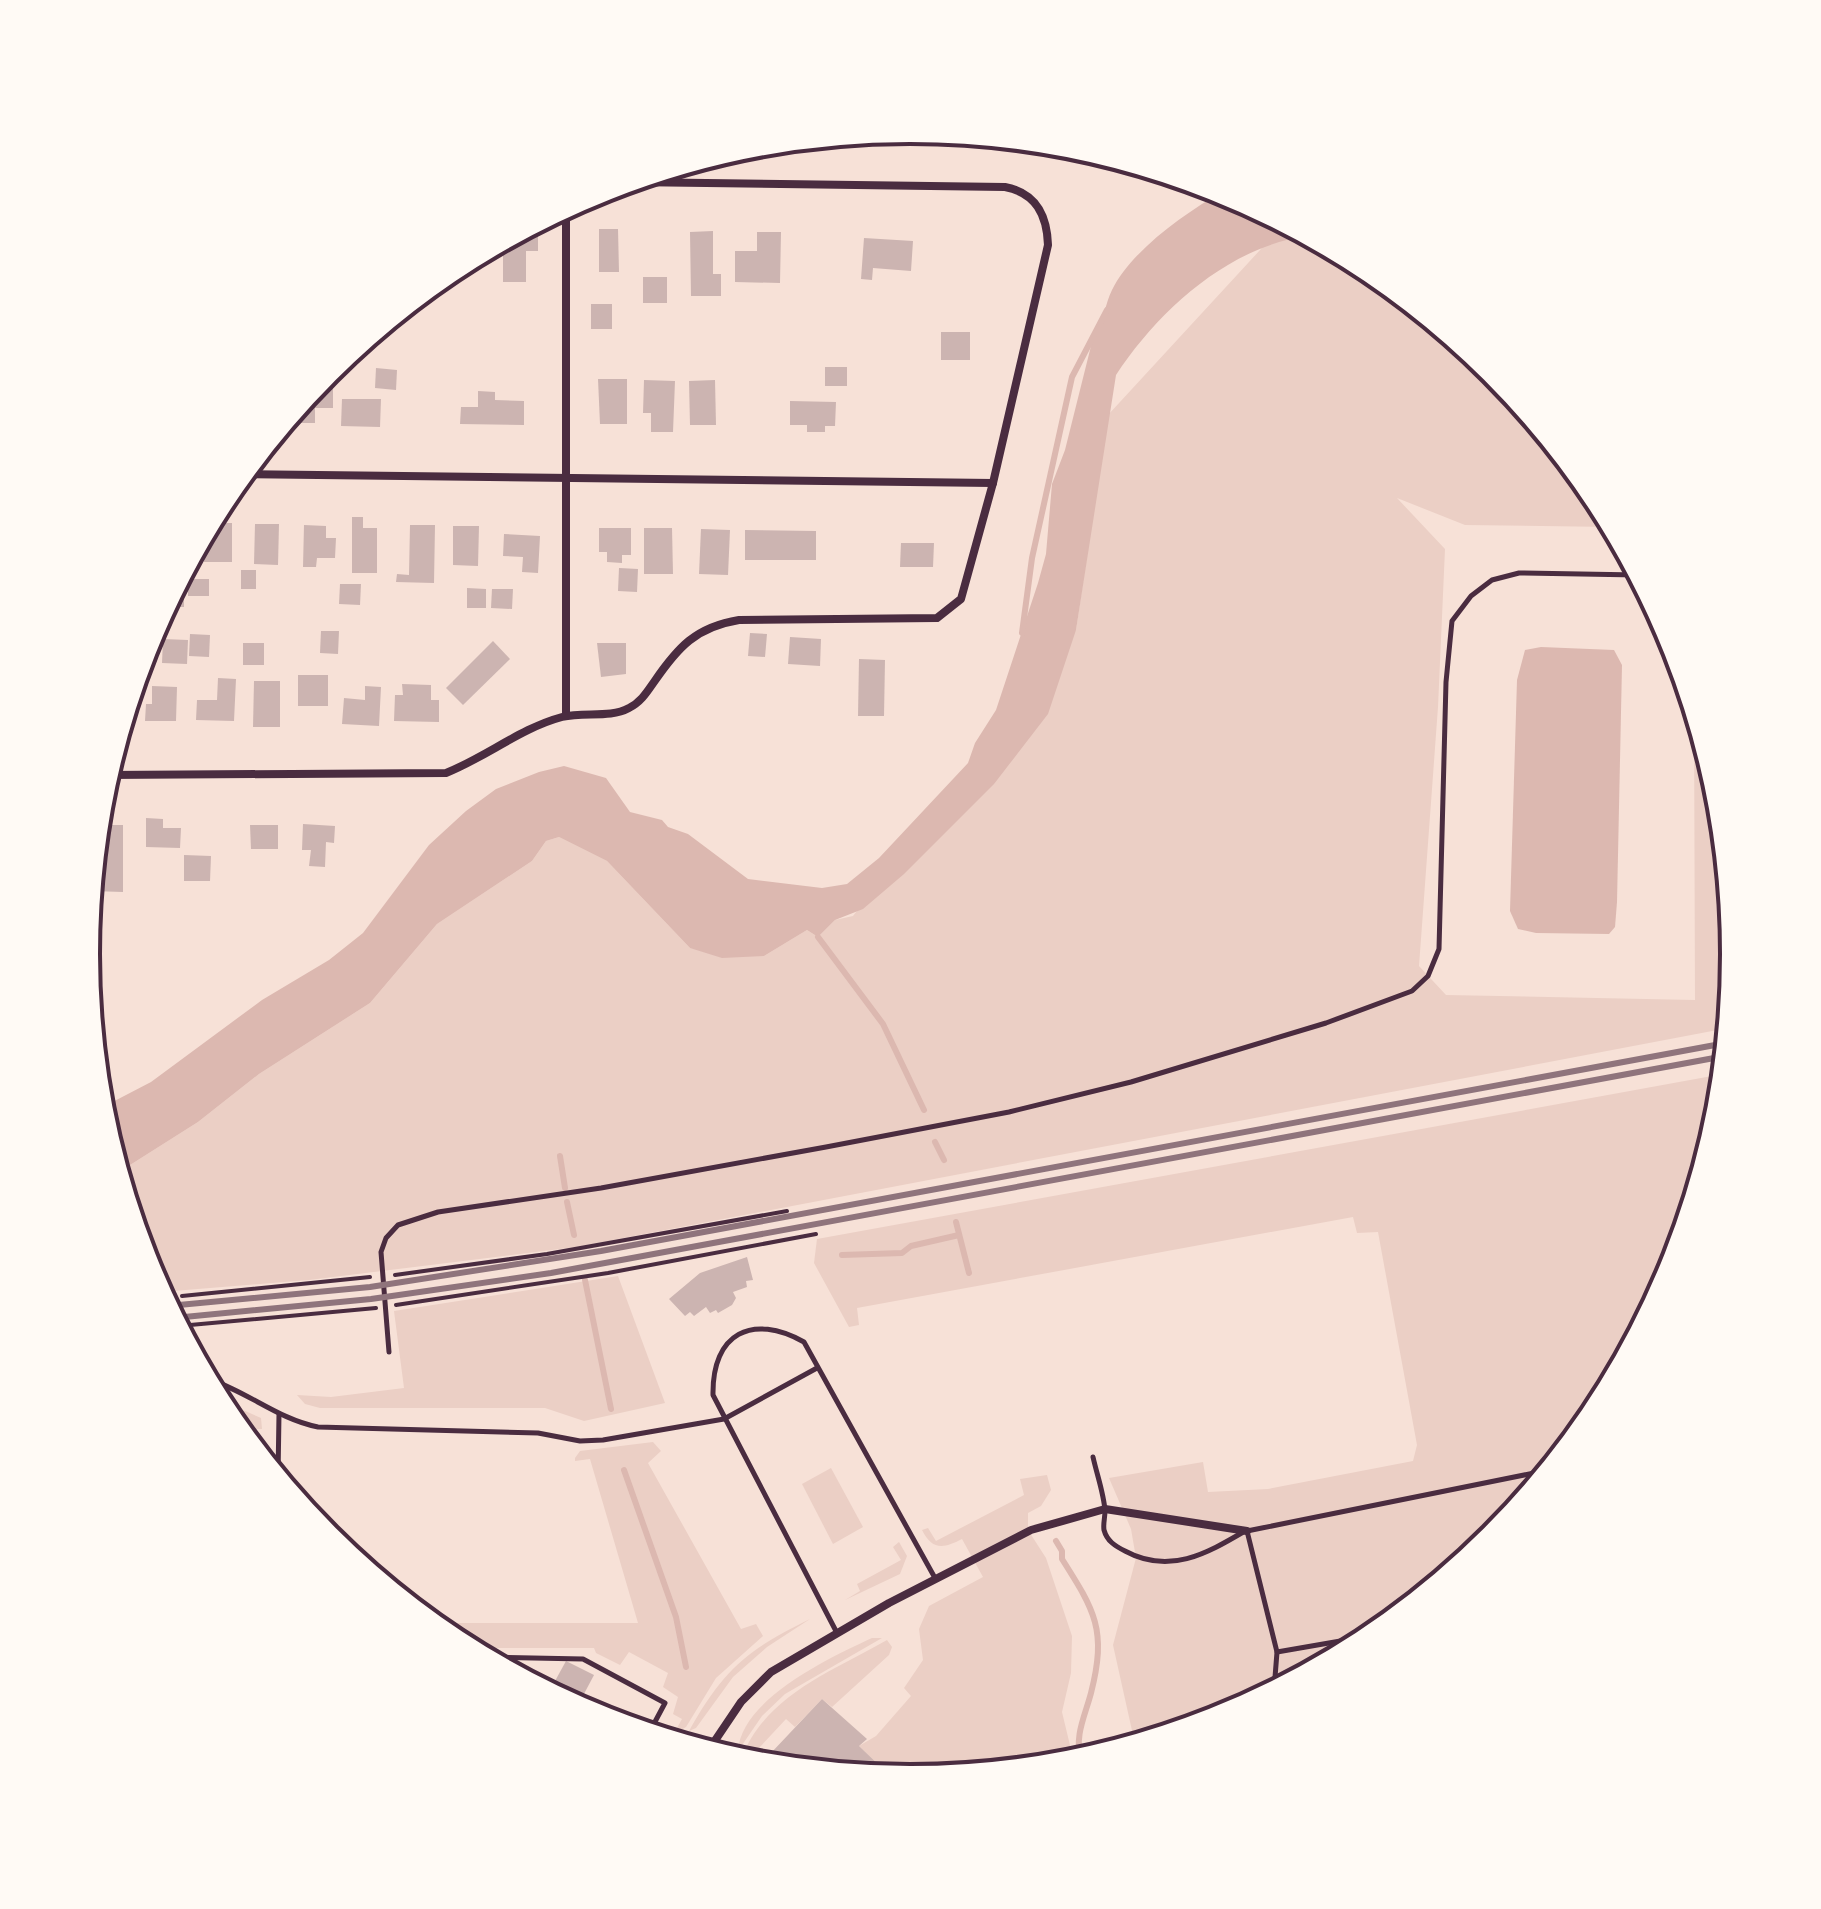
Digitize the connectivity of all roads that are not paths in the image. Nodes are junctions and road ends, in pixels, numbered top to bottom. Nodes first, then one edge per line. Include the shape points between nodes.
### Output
1 (665, 182) edge
2 (566, 222) edge
3 (258, 474) edge
4 (567, 479) junction
5 (993, 483) junction
6 (1626, 575) edge
7 (566, 716) junction
8 (121, 775) edge
9 (389, 1352) dead end
10 (817, 1368) junction
11 (224, 1384) edge
12 (279, 1414) junction
13 (724, 1419) junction
14 (1093, 1457) dead end
15 (278, 1462) edge
16 (1532, 1474) edge
17 (1105, 1509) junction
18 (1247, 1531) junction
19 (935, 1578) junction
20 (837, 1633) junction
21 (1340, 1641) edge
22 (1277, 1652) junction
23 (508, 1657) edge
24 (1275, 1678) edge
25 (654, 1723) edge
26 (715, 1740) edge

1 - 5 street via 1005,187 1021,190 1038,205 1048,245
2 - 4 street
3 - 4 street
4 - 5 street
4 - 7 street
5 - 7 street via 961,599 937,618 715,624 675,651 629,709
6 - 9 lane via 1519,573 1492,580 1452,621 1439,949 1428,976 1412,991 1131,1082 1009,1112 415,1218 398,1225 381,1252
7 - 8 street via 446,773
10 - 13 lane
10 - 13 lane via 804,1342 782,1330 762,1327 743,1332 727,1345 713,1380 713,1395
10 - 19 lane
11 - 12 lane
12 - 13 lane via 318,1427 538,1433 580,1441
12 - 15 lane
13 - 20 lane
14 - 17 lane
16 - 18 lane
17 - 18 street
17 - 18 lane via 1104,1530 1111,1544 1156,1562 1180,1562 1207,1553
17 - 19 street via 1031,1530
18 - 22 lane
19 - 20 street
20 - 26 street via 764,1678
21 - 22 lane
22 - 24 lane
23 - 25 lane via 583,1659 665,1703

